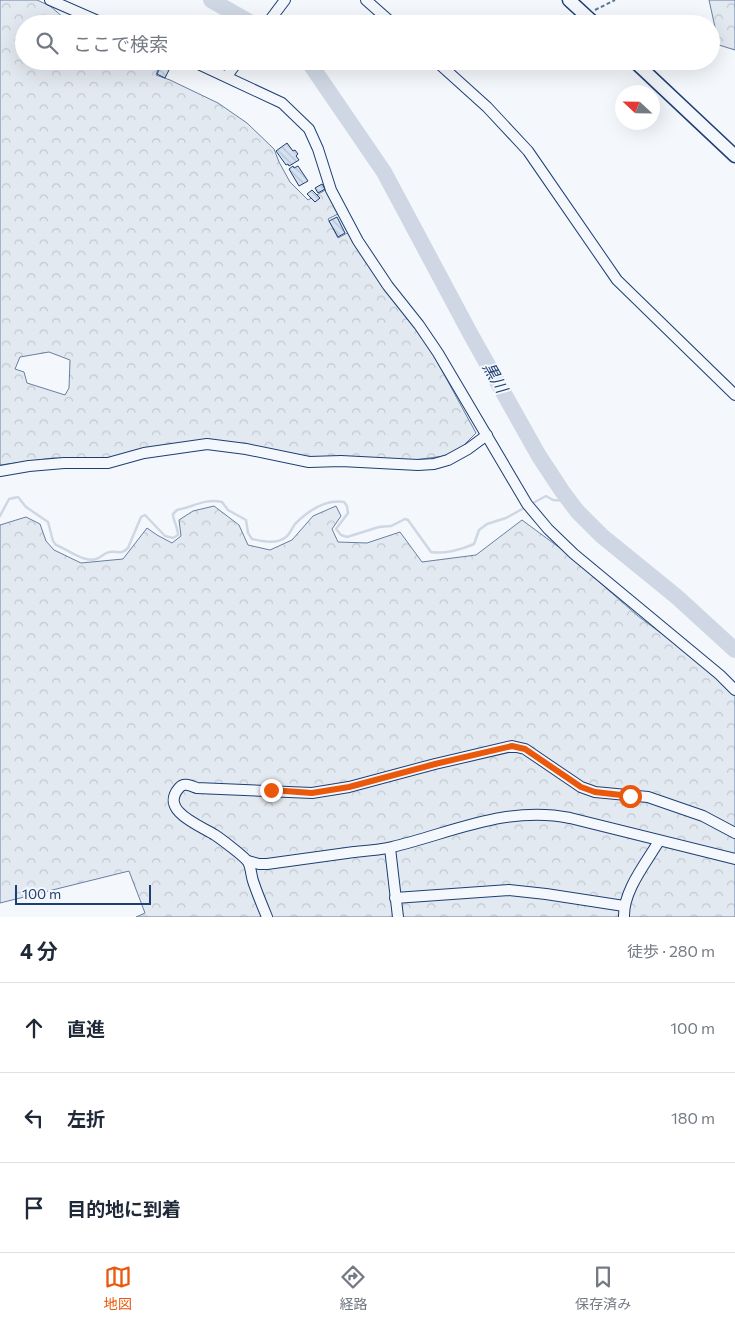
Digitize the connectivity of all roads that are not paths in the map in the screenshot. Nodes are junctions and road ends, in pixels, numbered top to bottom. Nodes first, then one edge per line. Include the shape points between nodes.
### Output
1 (50, 0) edge
2 (285, 0) edge
3 (366, 0) edge
4 (569, 0) edge
5 (84, 15) edge
6 (274, 15) edge
7 (383, 15) edge
8 (586, 15) edge
9 (213, 70) edge
10 (231, 70) edge
11 (446, 70) edge
12 (644, 70) edge
13 (227, 76) junction
14 (735, 156) edge
15 (735, 395) edge
16 (487, 435) junction
17 (0, 472) edge
18 (735, 690) edge
19 (735, 832) edge
20 (659, 841) junction
21 (390, 848) junction
22 (735, 859) edge
23 (248, 861) junction
24 (395, 898) junction
25 (624, 912) edge
26 (267, 917) edge
27 (398, 917) edge

1 - 5 street
2 - 6 street
3 - 7 street
4 - 8 main road
9 - 13 street
10 - 13 street
11 - 15 street via 524,145 617,280
12 - 14 main road
13 - 16 street via 282,103 309,129 332,190 358,242 438,353
16 - 17 street via 448,460 434,464 309,462 246,448 207,444 144,453 108,463 46,465
16 - 18 street via 527,504 548,529
19 - 23 street via 703,816 648,797 595,792 581,787 519,746 312,793 182,785 174,798 180,813
20 - 21 street via 570,818 528,814 476,822
20 - 22 street
20 - 25 street via 627,895
21 - 23 street via 267,864
21 - 24 street
23 - 26 street
24 - 25 street via 509,890 546,894
24 - 27 street

